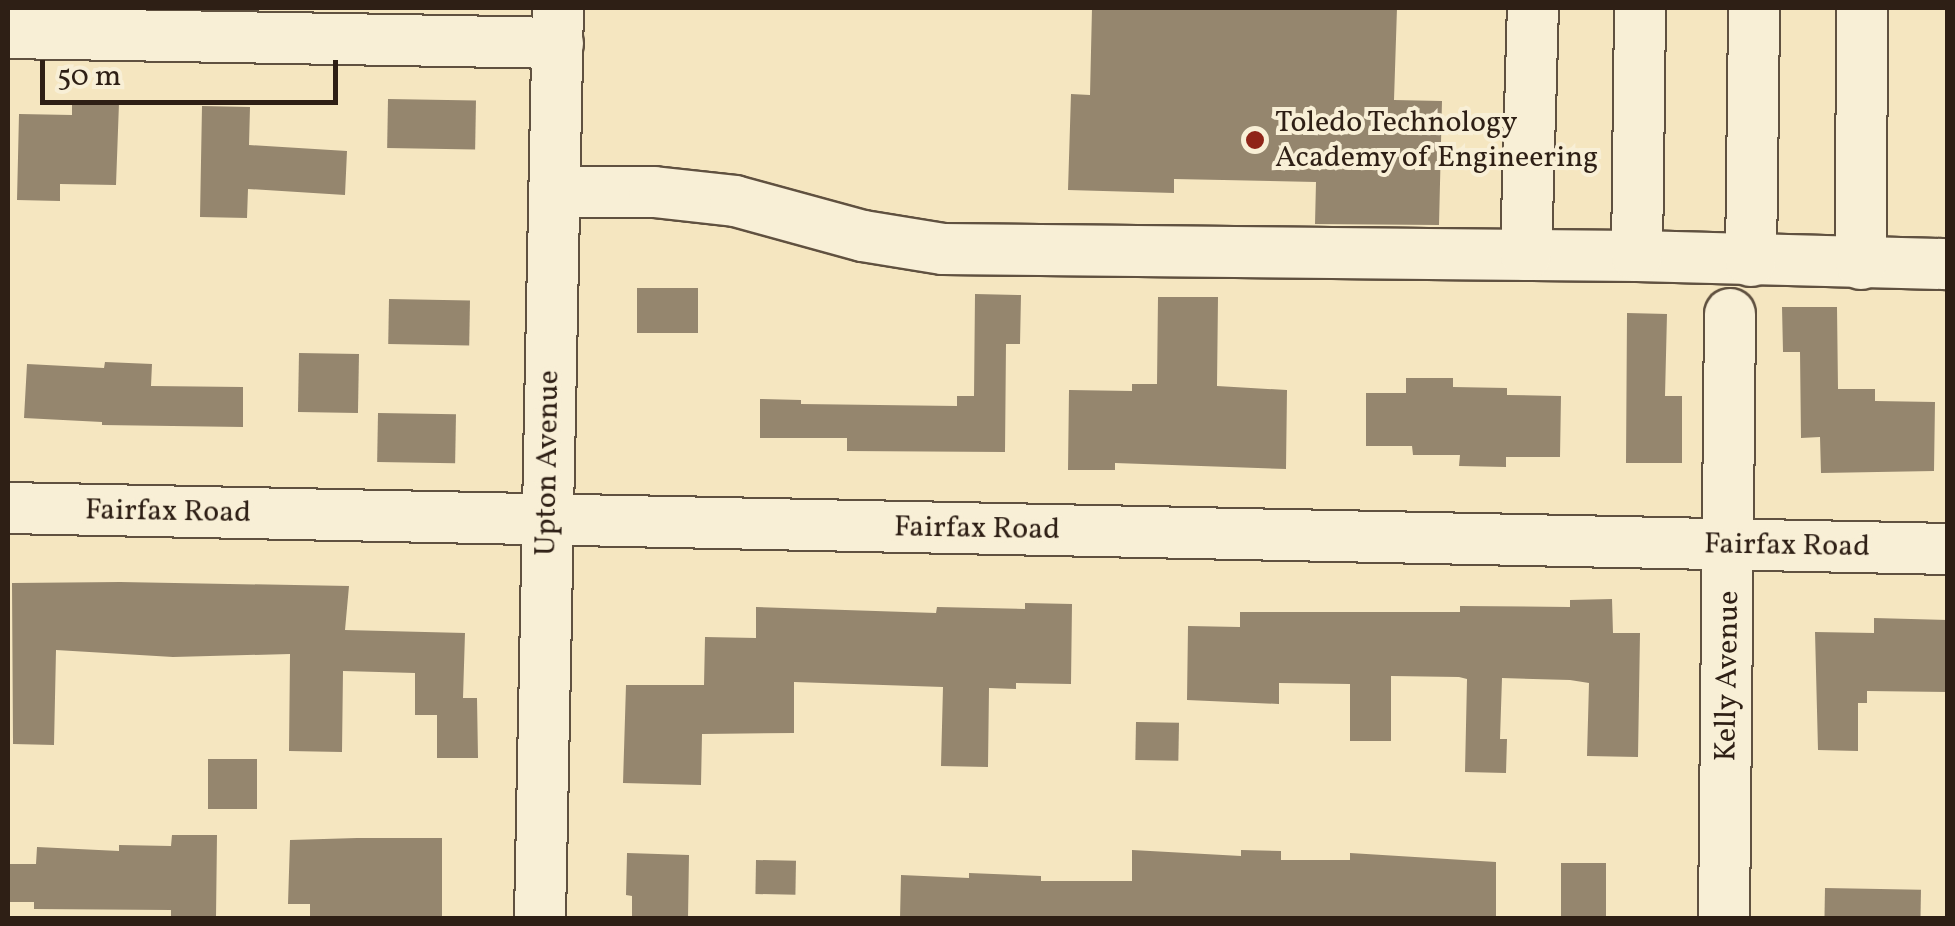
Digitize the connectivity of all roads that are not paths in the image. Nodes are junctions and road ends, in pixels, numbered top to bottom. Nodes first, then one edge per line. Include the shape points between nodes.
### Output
1 (1533, 8) edge
2 (1640, 8) edge
3 (1754, 8) edge
4 (1862, 8) edge
5 (558, 25) edge
6 (8, 32) edge
7 (554, 192) junction
8 (1526, 255) junction
9 (1637, 256) junction
10 (1751, 261) junction
11 (1861, 264) junction
12 (1948, 264) edge
13 (1730, 314) dead end
14 (8, 508) edge
15 (546, 520) junction
16 (1730, 544) junction
17 (1948, 548) edge
18 (540, 918) edge
19 (1724, 918) edge

1 - 8 street
2 - 9 street
3 - 10 street
4 - 11 street
5 - 6 street
5 - 7 street, Upton Avenue
7 - 8 street via 735,201 943,250
7 - 15 street, Upton Avenue
8 - 9 street
9 - 10 street
10 - 11 street
11 - 12 street
13 - 16 street, Kelly Avenue
14 - 15 street, Fairfax Road
15 - 16 street, Fairfax Road
15 - 18 street, Upton Avenue
16 - 17 street, Fairfax Road
16 - 19 street, Kelly Avenue

